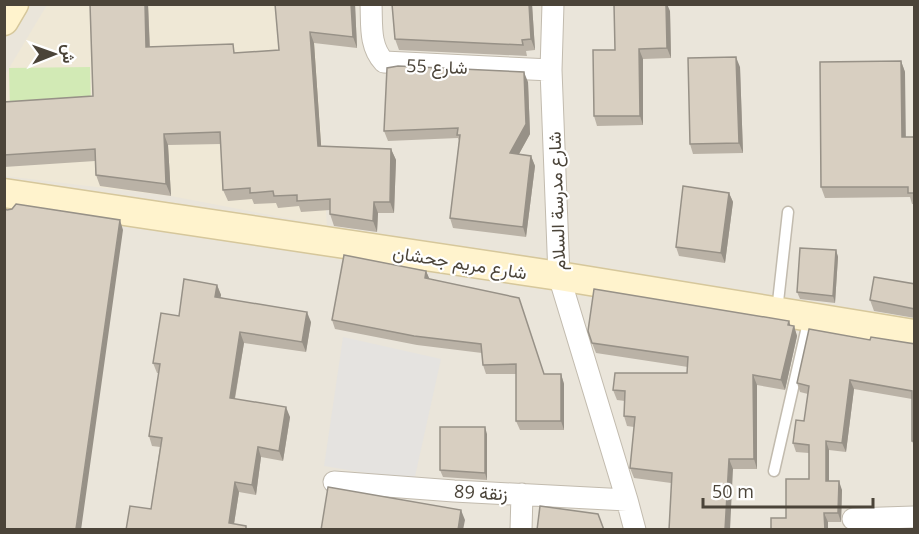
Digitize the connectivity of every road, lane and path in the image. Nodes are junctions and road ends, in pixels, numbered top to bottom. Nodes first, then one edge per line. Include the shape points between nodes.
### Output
1 (14, 4) edge
2 (371, 4) edge
3 (553, 4) edge
4 (4, 21) edge
5 (551, 70) junction
6 (15, 200) edge
7 (788, 212) dead end
8 (559, 276) junction
9 (777, 312) junction
10 (809, 318) junction
11 (915, 334) edge
12 (774, 471) dead end
13 (334, 482) dead end
14 (522, 495) junction
15 (627, 500) junction
16 (915, 517) edge
17 (854, 519) dead end
18 (520, 530) edge
19 (635, 530) edge

1 - 4 street
2 - 5 street, شارع 55 via 373,44 384,62
3 - 5 street, شارع مدرسة السلام
5 - 8 street, شارع مدرسة السلام
6 - 8 street, شارع مريم جحشان
7 - 9 lane
8 - 9 street, شارع مريم جحشان
8 - 15 street, شارع مدرسة السلام
9 - 10 street, شارع مريم جحشان
10 - 11 street, شارع مريم جحشان
10 - 12 lane
13 - 14 street, زنقة 89
14 - 15 street, زنقة 89
14 - 18 street
15 - 19 street, شارع مدرسة السلام
16 - 17 street

